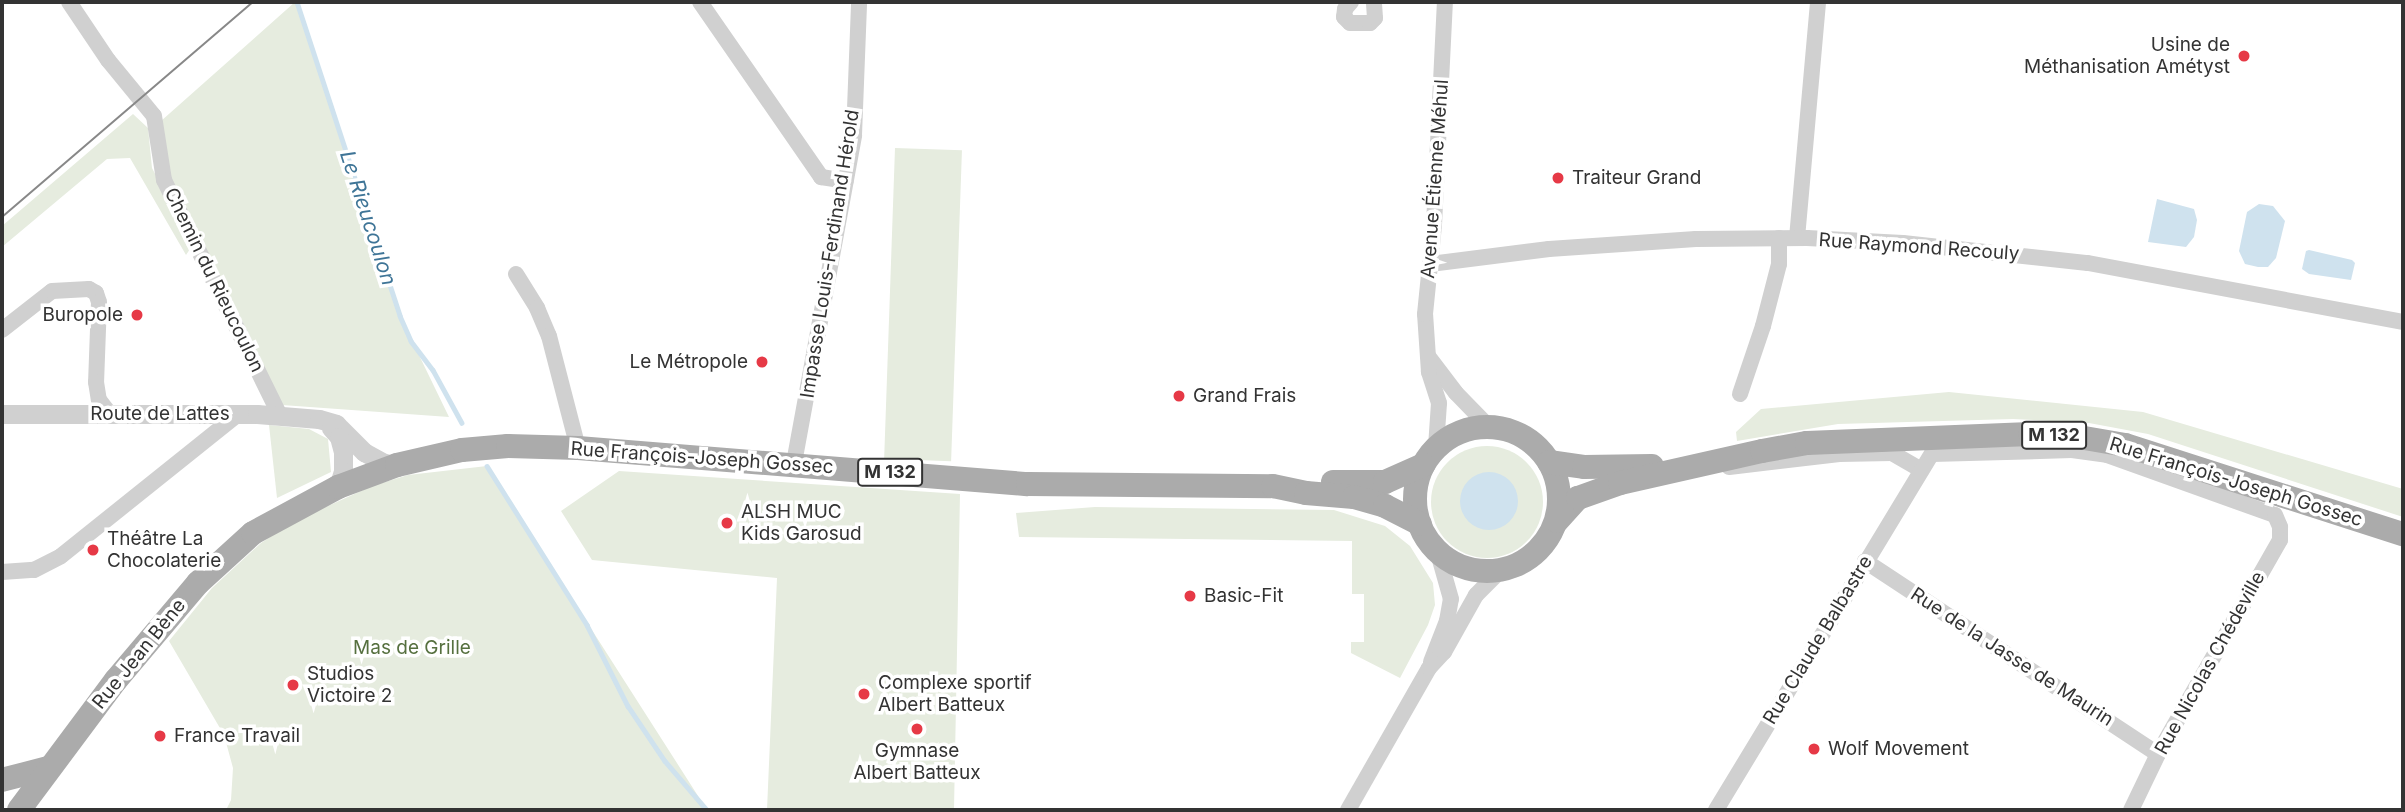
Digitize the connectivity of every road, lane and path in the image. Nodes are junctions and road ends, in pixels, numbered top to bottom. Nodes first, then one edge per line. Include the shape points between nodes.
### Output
1 (700, 2) edge
2 (859, 2) edge
3 (1350, 2) edge
4 (1374, 2) edge
5 (1445, 2) edge
6 (1818, 2) edge
7 (72, 8) edge
8 (846, 181) junction
9 (1779, 238) junction
10 (1797, 238) junction
11 (1430, 264) junction
12 (516, 274) dead end
13 (2403, 321) edge
14 (2, 330) edge
15 (1429, 356) junction
16 (1740, 394) dead end
17 (2, 414) edge
18 (110, 414) junction
19 (237, 415) junction
20 (280, 416) junction
21 (319, 419) junction
22 (1490, 428) junction
23 (508, 446) joint
24 (578, 448) junction
25 (1430, 456) junction
26 (1549, 462) junction
27 (794, 463) junction
28 (397, 465) junction
29 (1692, 465) junction
30 (1921, 470) junction
31 (1273, 486) junction
32 (338, 487) junction
33 (2275, 515) joint
34 (1557, 521) junction
35 (1420, 524) junction
36 (2403, 534) edge
37 (1438, 553) junction
38 (1865, 561) junction
39 (1501, 570) junction
40 (2, 572) edge
41 (1429, 668) junction
42 (2158, 754) junction
43 (48, 768) junction
44 (2, 780) edge
45 (18, 810) edge
46 (1348, 810) edge
47 (1716, 810) edge
48 (2131, 810) edge

1 - 8 street via 821,177
2 - 8 street, Impasse Louis-Ferdinand Hérold via 854,135
3 - 4 street via 1344,17 1350,23 1370,23 1376,18
5 - 11 street, Avenue Étienne Méhul
6 - 10 street
7 - 20 street, Chemin du Rieucoulon via 154,116 164,180
8 - 27 street, Impasse Louis-Ferdinand Hérold
9 - 10 street, Rue Raymond Recouly
9 - 11 street, Rue Raymond Recouly via 1606,244
9 - 16 street via 1779,264
10 - 13 street, Rue Raymond Recouly via 1934,246 2088,263
11 - 15 street, Avenue Étienne Méhul via 1425,314
12 - 24 street via 549,336
14 - 18 street via 52,291 89,289 96,293 96,382 99,400
15 - 22 street
15 - 25 street, Avenue Étienne Méhul via 1439,402
17 - 18 street, Route de Lattes
18 - 19 street, Route de Lattes
19 - 20 street, Route de Lattes
19 - 40 street via 54,561 34,570
20 - 21 street, Route de Lattes
21 - 28 street, Route de Lattes via 336,424 364,452
21 - 32 street via 339,437 343,463
22 - 25 main road via 1456,435
22 - 26 main road via 1525,438
23 - 24 main road, Rue François-Joseph Gossec / M 132
23 - 28 main road, Rue Jean Bène / M 132 via 462,450
24 - 27 main road, Rue François-Joseph Gossec / M 132
25 - 31 main road, Rue François-Joseph Gossec / M 132 via 1385,482 1307,481
25 - 35 main road via 1416,487
26 - 29 main road, Rue François-Joseph Gossec / M 132 via 1584,467
26 - 34 main road via 1560,495
27 - 31 main road, Rue François-Joseph Gossec / M 132 via 1028,484
28 - 32 main road, Rue Jean Bène / M 132
29 - 30 street, Rue François-Joseph Gossec via 1735,468 1804,457 1892,453
29 - 34 main road, Rue François-Joseph Gossec / M 132 via 1578,498
29 - 36 main road, Rue François-Joseph Gossec / M 132 via 1807,443 2067,435 2150,452
30 - 33 street, Rue François-Joseph Gossec via 1932,454 2090,451
30 - 38 street, Rue Claude Balbastre
31 - 35 main road, Rue François-Joseph Gossec / M 132 via 1354,497
32 - 43 main road, Rue Jean Bène via 253,533 198,583
33 - 42 street, Rue Nicolas Chédeville via 2280,540
34 - 39 main road via 1539,551
35 - 37 main road
37 - 39 main road via 1464,568
37 - 41 street via 1451,599
38 - 42 street, Rue de la Jasse de Maurin
38 - 47 street, Rue Claude Balbastre
39 - 41 street via 1476,595 1450,644
41 - 46 street
42 - 48 street, Rue Nicolas Chédeville
43 - 44 main road
43 - 45 main road, Rue Jean Bène via 39,788
44 - 45 main road

